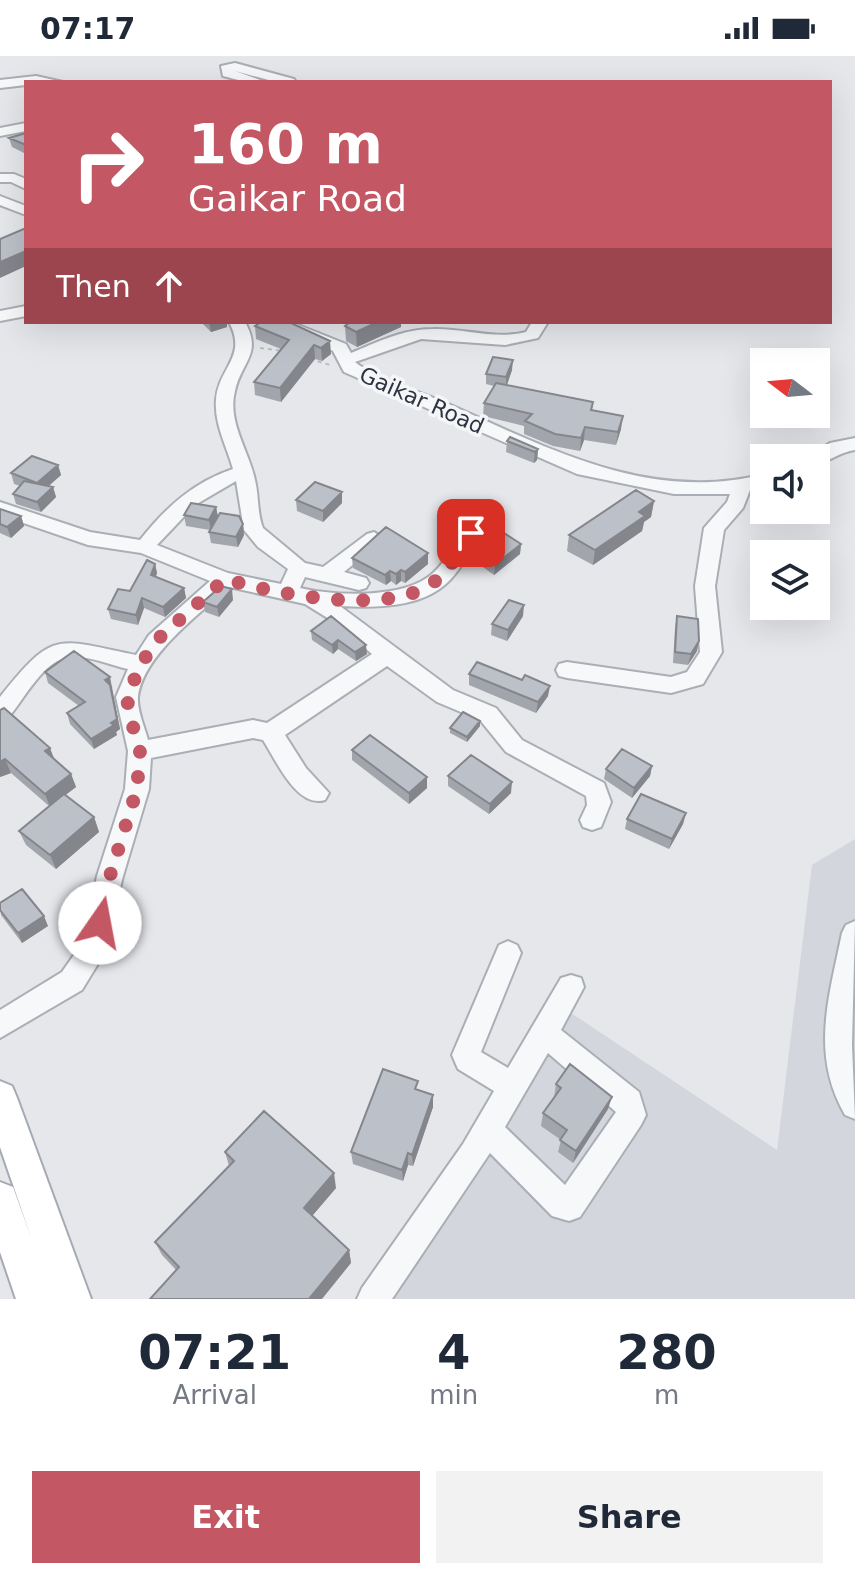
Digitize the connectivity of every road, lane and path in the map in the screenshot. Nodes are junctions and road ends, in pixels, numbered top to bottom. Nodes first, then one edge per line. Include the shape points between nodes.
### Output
1 (235, 67) dead end
2 (255, 80) edge
3 (24, 81) edge
4 (0, 84) edge
5 (24, 127) edge
6 (0, 132) edge
7 (0, 178) edge
8 (24, 184) edge
9 (24, 196) edge
10 (2, 202) edge
11 (24, 210) edge
12 (24, 311) edge
13 (0, 316) edge
14 (238, 324) edge
15 (282, 324) edge
16 (539, 324) edge
17 (244, 347) junction
18 (286, 351) edge
19 (298, 355) edge
20 (347, 364) junction
21 (855, 444) edge
22 (830, 451) edge
23 (244, 472) junction
24 (750, 485) edge
25 (741, 488) junction
26 (0, 508) edge
27 (471, 533) dead end
28 (374, 539) edge
29 (145, 547) junction
30 (298, 568) junction
31 (328, 574) junction
32 (225, 579) junction
33 (359, 583) dead end
34 (300, 596) junction
35 (387, 655) junction
36 (141, 664) junction
37 (567, 670) dead end
38 (0, 712) edge
39 (271, 733) junction
40 (140, 751) junction
41 (317, 793) dead end
42 (592, 820) dead end
43 (855, 933) edge
44 (508, 953) dead end
45 (571, 987) dead end
46 (0, 1025) edge
47 (544, 1033) junction
48 (513, 1086) junction
49 (0, 1098) edge
50 (855, 1105) edge
51 (487, 1129) junction
52 (0, 1200) edge
53 (35, 1299) edge
54 (72, 1299) edge
55 (373, 1299) edge

1 - 2 street via 224,71
3 - 4 street
5 - 6 street
7 - 8 street
9 - 10 street
10 - 11 street
12 - 13 street
14 - 17 street
15 - 20 street via 340,348
16 - 20 street via 532,335 515,341 415,334
17 - 18 path
17 - 23 street via 226,390 228,429
19 - 20 path, Gaikar Road
20 - 25 street, Gaikar Road via 584,470 683,488
21 - 22 street
23 - 29 street via 225,477 171,512
23 - 30 street via 251,523 259,538
24 - 25 street, Gaikar Road
25 - 37 street via 736,504 714,528 705,586 711,652 695,678 671,685
26 - 29 street via 88,538
27 - 34 street via 433,584 385,601
28 - 31 street
29 - 32 street
30 - 31 street
30 - 34 street
31 - 33 street
32 - 34 street
32 - 36 street via 157,640
34 - 35 street via 341,617
35 - 39 street
35 - 42 street via 445,696 488,714 514,746 596,790 599,809
36 - 38 street via 75,649 61,651 43,662
36 - 40 street via 127,697
39 - 40 street via 253,729
39 - 41 street via 298,775
40 - 46 street via 137,789 95,946 72,981
43 - 50 street via 836,1050
44 - 48 street via 466,1055
45 - 47 street
47 - 48 street
47 - 51 street via 629,1102 631,1115 569,1206
48 - 51 street
49 - 54 main road
51 - 55 street
52 - 53 main road

